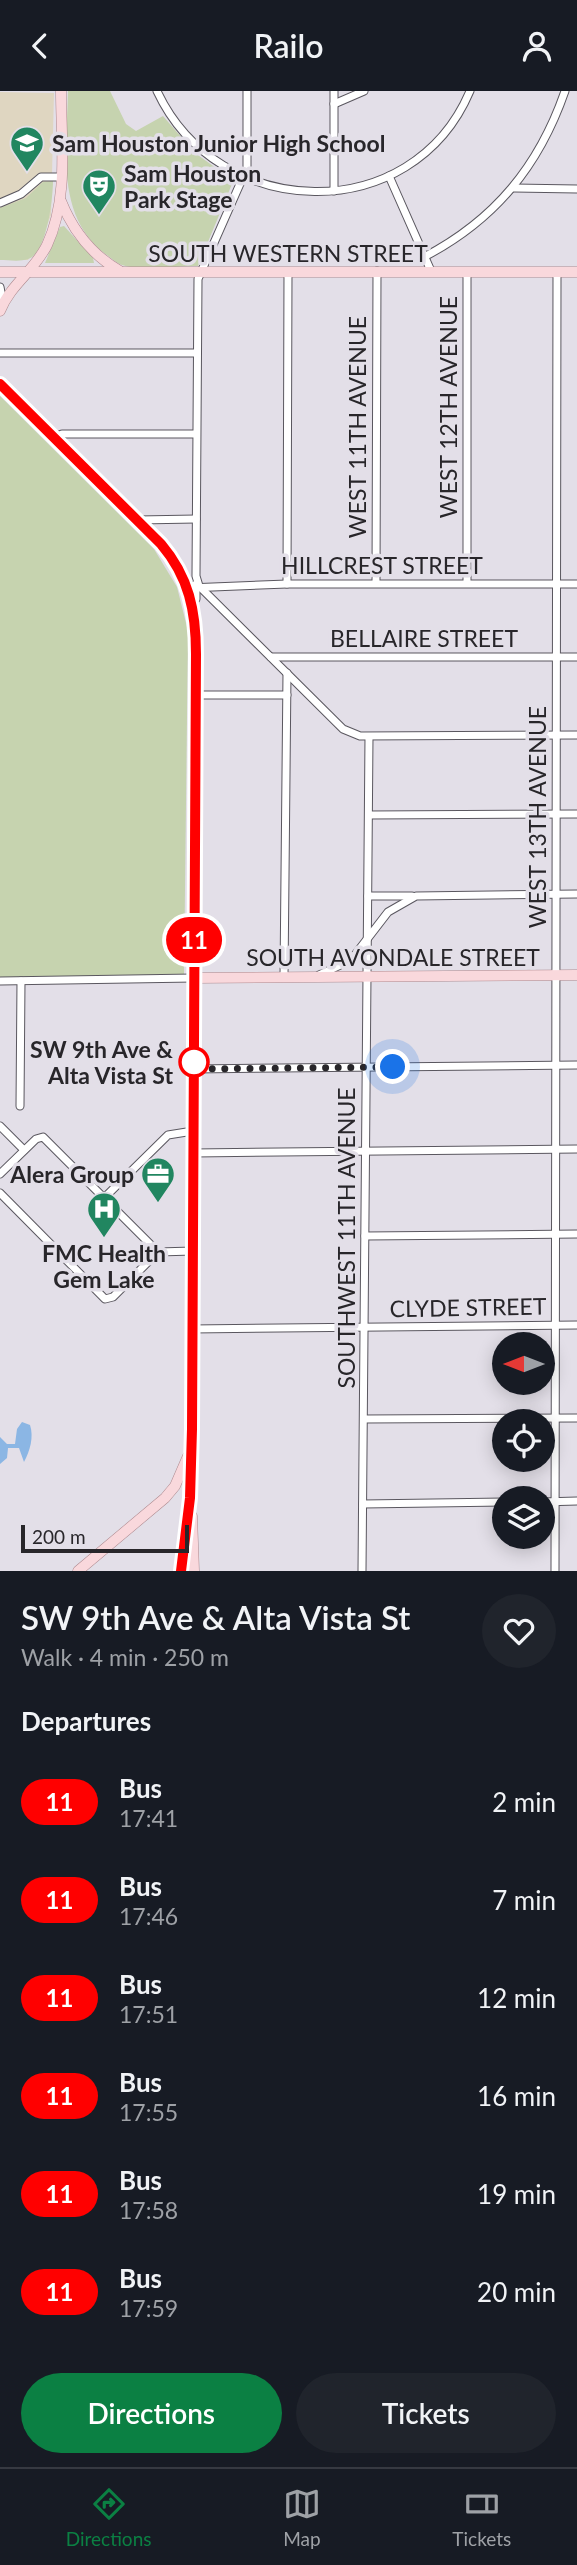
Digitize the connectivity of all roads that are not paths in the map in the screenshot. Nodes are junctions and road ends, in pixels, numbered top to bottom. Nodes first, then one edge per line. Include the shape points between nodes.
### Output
1 (61, 91) edge
2 (157, 91) edge
3 (247, 91) edge
4 (334, 91) edge
5 (364, 91) edge
6 (470, 91) edge
7 (565, 91) edge
8 (334, 104) junction
9 (389, 176) junction
10 (61, 177) junction
11 (242, 177) junction
12 (514, 187) junction
13 (577, 189) edge
14 (334, 191) junction
15 (61, 201) junction
16 (0, 203) edge
17 (424, 257) junction
18 (0, 271) edge
19 (377, 271) junction
20 (431, 271) junction
21 (28, 272) junction
22 (201, 272) junction
23 (288, 272) junction
24 (467, 272) junction
25 (557, 272) junction
26 (577, 272) edge
27 (122, 273) junction
28 (0, 287) edge
29 (1, 307) edge
30 (0, 353) edge
31 (197, 353) junction
32 (0, 384) edge
33 (197, 434) junction
34 (54, 437) junction
35 (196, 519) junction
36 (138, 520) junction
37 (196, 564) junction
38 (178, 566) junction
39 (376, 583) junction
40 (467, 583) junction
41 (287, 584) junction
42 (555, 584) junction
43 (577, 584) edge
44 (195, 586) junction
45 (212, 600) junction
46 (195, 602) junction
47 (271, 657) junction
48 (556, 657) junction
49 (577, 657) edge
50 (287, 673) junction
51 (196, 695) junction
52 (287, 695) junction
53 (577, 735) edge
54 (556, 736) junction
55 (369, 737) junction
56 (577, 814) edge
57 (369, 815) junction
58 (556, 815) junction
59 (577, 894) edge
60 (556, 895) junction
61 (368, 896) junction
62 (416, 896) junction
63 (368, 940) junction
64 (367, 975) junction
65 (577, 975) edge
66 (284, 976) junction
67 (317, 976) junction
68 (556, 976) junction
69 (194, 978) junction
70 (0, 981) edge
71 (21, 981) junction
72 (555, 1065) junction
73 (577, 1065) edge
74 (366, 1067) junction
75 (194, 1069) junction
76 (20, 1106) dead end
77 (0, 1126) edge
78 (194, 1131) junction
79 (555, 1149) junction
80 (577, 1149) edge
81 (24, 1150) junction
82 (366, 1151) junction
83 (194, 1153) junction
84 (0, 1159) edge
85 (7, 1167) junction
86 (0, 1174) edge
87 (0, 1193) edge
88 (104, 1198) junction
89 (555, 1234) junction
90 (577, 1234) edge
91 (365, 1235) junction
92 (193, 1251) junction
93 (158, 1252) junction
94 (556, 1325) junction
95 (577, 1325) edge
96 (192, 1329) junction
97 (364, 1329) junction
98 (577, 1418) edge
99 (363, 1419) junction
100 (556, 1419) junction
101 (191, 1446) junction
102 (190, 1498) junction
103 (556, 1501) junction
104 (577, 1501) edge
105 (492, 1502) edge
106 (363, 1504) junction
107 (78, 1571) edge
108 (181, 1571) edge
109 (196, 1571) edge
110 (362, 1571) edge
111 (555, 1571) edge

1 - 10 main road
2 - 11 street via 187,139
3 - 11 street via 247,168
4 - 8 street
5 - 8 street
6 - 9 street via 438,140
7 - 12 street via 544,142
8 - 14 street
9 - 14 street
9 - 17 street
10 - 15 main road
10 - 16 street via 41,177 21,194
11 - 14 street via 290,191
11 - 22 street
12 - 13 street
12 - 17 street via 474,227
15 - 21 main road via 47,245
15 - 27 main road via 86,244
17 - 20 street
18 - 21 main road, SOUTH WESTERN STREET
19 - 20 main road, SOUTH WESTERN STREET
19 - 23 main road, SOUTH WESTERN STREET
19 - 39 street, WEST 11TH AVENUE
20 - 24 main road, SOUTH WESTERN STREET
21 - 27 main road, SOUTH WESTERN STREET
21 - 29 main road
22 - 23 main road, SOUTH WESTERN STREET
22 - 27 main road, SOUTH WESTERN STREET
22 - 31 street
23 - 41 street
24 - 25 main road, SOUTH WESTERN STREET
24 - 40 street, WEST 12TH AVENUE
25 - 26 main road, SOUTH WESTERN STREET
25 - 42 street, WEST 13TH AVENUE
28 - 29 street
30 - 31 street
31 - 33 street
32 - 34 main road
33 - 34 street
33 - 35 street
34 - 36 main road
35 - 36 street
35 - 37 street
36 - 38 main road
37 - 38 street via 190,572
37 - 44 street
38 - 44 main road
39 - 40 street, HILLCREST STREET
39 - 41 street, HILLCREST STREET
40 - 42 street, HILLCREST STREET
41 - 44 street, HILLCREST STREET
42 - 43 street, HILLCREST STREET
42 - 48 street, WEST 13TH AVENUE
44 - 45 street
44 - 46 main road
45 - 46 street via 201,596
45 - 47 street
46 - 51 main road
47 - 48 street, BELLAIRE STREET
47 - 50 street
48 - 49 street, BELLAIRE STREET
48 - 54 street, WEST 13TH AVENUE
50 - 52 street
50 - 55 street via 343,729
51 - 52 street
51 - 69 main road
52 - 66 street
53 - 54 street
54 - 55 street
54 - 58 street, WEST 13TH AVENUE
55 - 57 street, SOUTHWEST 11TH AVENUE
56 - 58 street
57 - 58 street
57 - 61 street, SOUTHWEST 11TH AVENUE
58 - 60 street, WEST 13TH AVENUE
59 - 60 street
60 - 62 street
60 - 68 street, WEST 13TH AVENUE
61 - 62 street
61 - 63 street, SOUTHWEST 11TH AVENUE
62 - 63 street via 388,912
63 - 64 street, SOUTHWEST 11TH AVENUE
63 - 67 street via 351,960
64 - 67 main road, SOUTH AVONDALE STREET
64 - 68 main road, SOUTH AVONDALE STREET
64 - 74 street, SOUTHWEST 11TH AVENUE
65 - 68 main road, SOUTH AVONDALE STREET
66 - 67 main road, SOUTH AVONDALE STREET
66 - 69 main road, SOUTH AVONDALE STREET
68 - 72 street, WEST 13TH AVENUE
69 - 71 street, SOUTH AVONDALE STREET
69 - 75 main road
70 - 71 street, SOUTH AVONDALE STREET
71 - 76 street
72 - 73 street
72 - 74 street
72 - 79 street, WEST 13TH AVENUE
74 - 75 street
74 - 82 street, SOUTHWEST 11TH AVENUE
75 - 78 main road
77 - 81 street
78 - 83 main road
78 - 88 street via 168,1135
79 - 80 street
79 - 82 street
79 - 89 street, WEST 13TH AVENUE
81 - 85 street
81 - 88 street via 38,1138 46,1139
82 - 83 street
82 - 91 street, SOUTHWEST 11TH AVENUE
83 - 92 main road
84 - 85 street
85 - 86 street
87 - 93 street via 105,1299 113,1297
88 - 93 street
89 - 90 street
89 - 91 street
89 - 94 street, WEST 13TH AVENUE
91 - 97 street, SOUTHWEST 11TH AVENUE
92 - 93 street
92 - 96 main road
94 - 95 street, CLYDE STREET
94 - 97 street, CLYDE STREET
94 - 100 street, WEST 13TH AVENUE
96 - 97 street, CLYDE STREET
96 - 101 main road
97 - 99 street, SOUTHWEST 11TH AVENUE
98 - 100 street
99 - 100 street
99 - 106 street, SOUTHWEST 11TH AVENUE
100 - 103 street, WEST 13TH AVENUE
101 - 102 main road
101 - 107 main road via 181,1475 165,1498
102 - 108 main road
102 - 109 main road
103 - 104 street
103 - 111 street, WEST 13TH AVENUE
105 - 106 street
106 - 110 street, SOUTHWEST 11TH AVENUE

